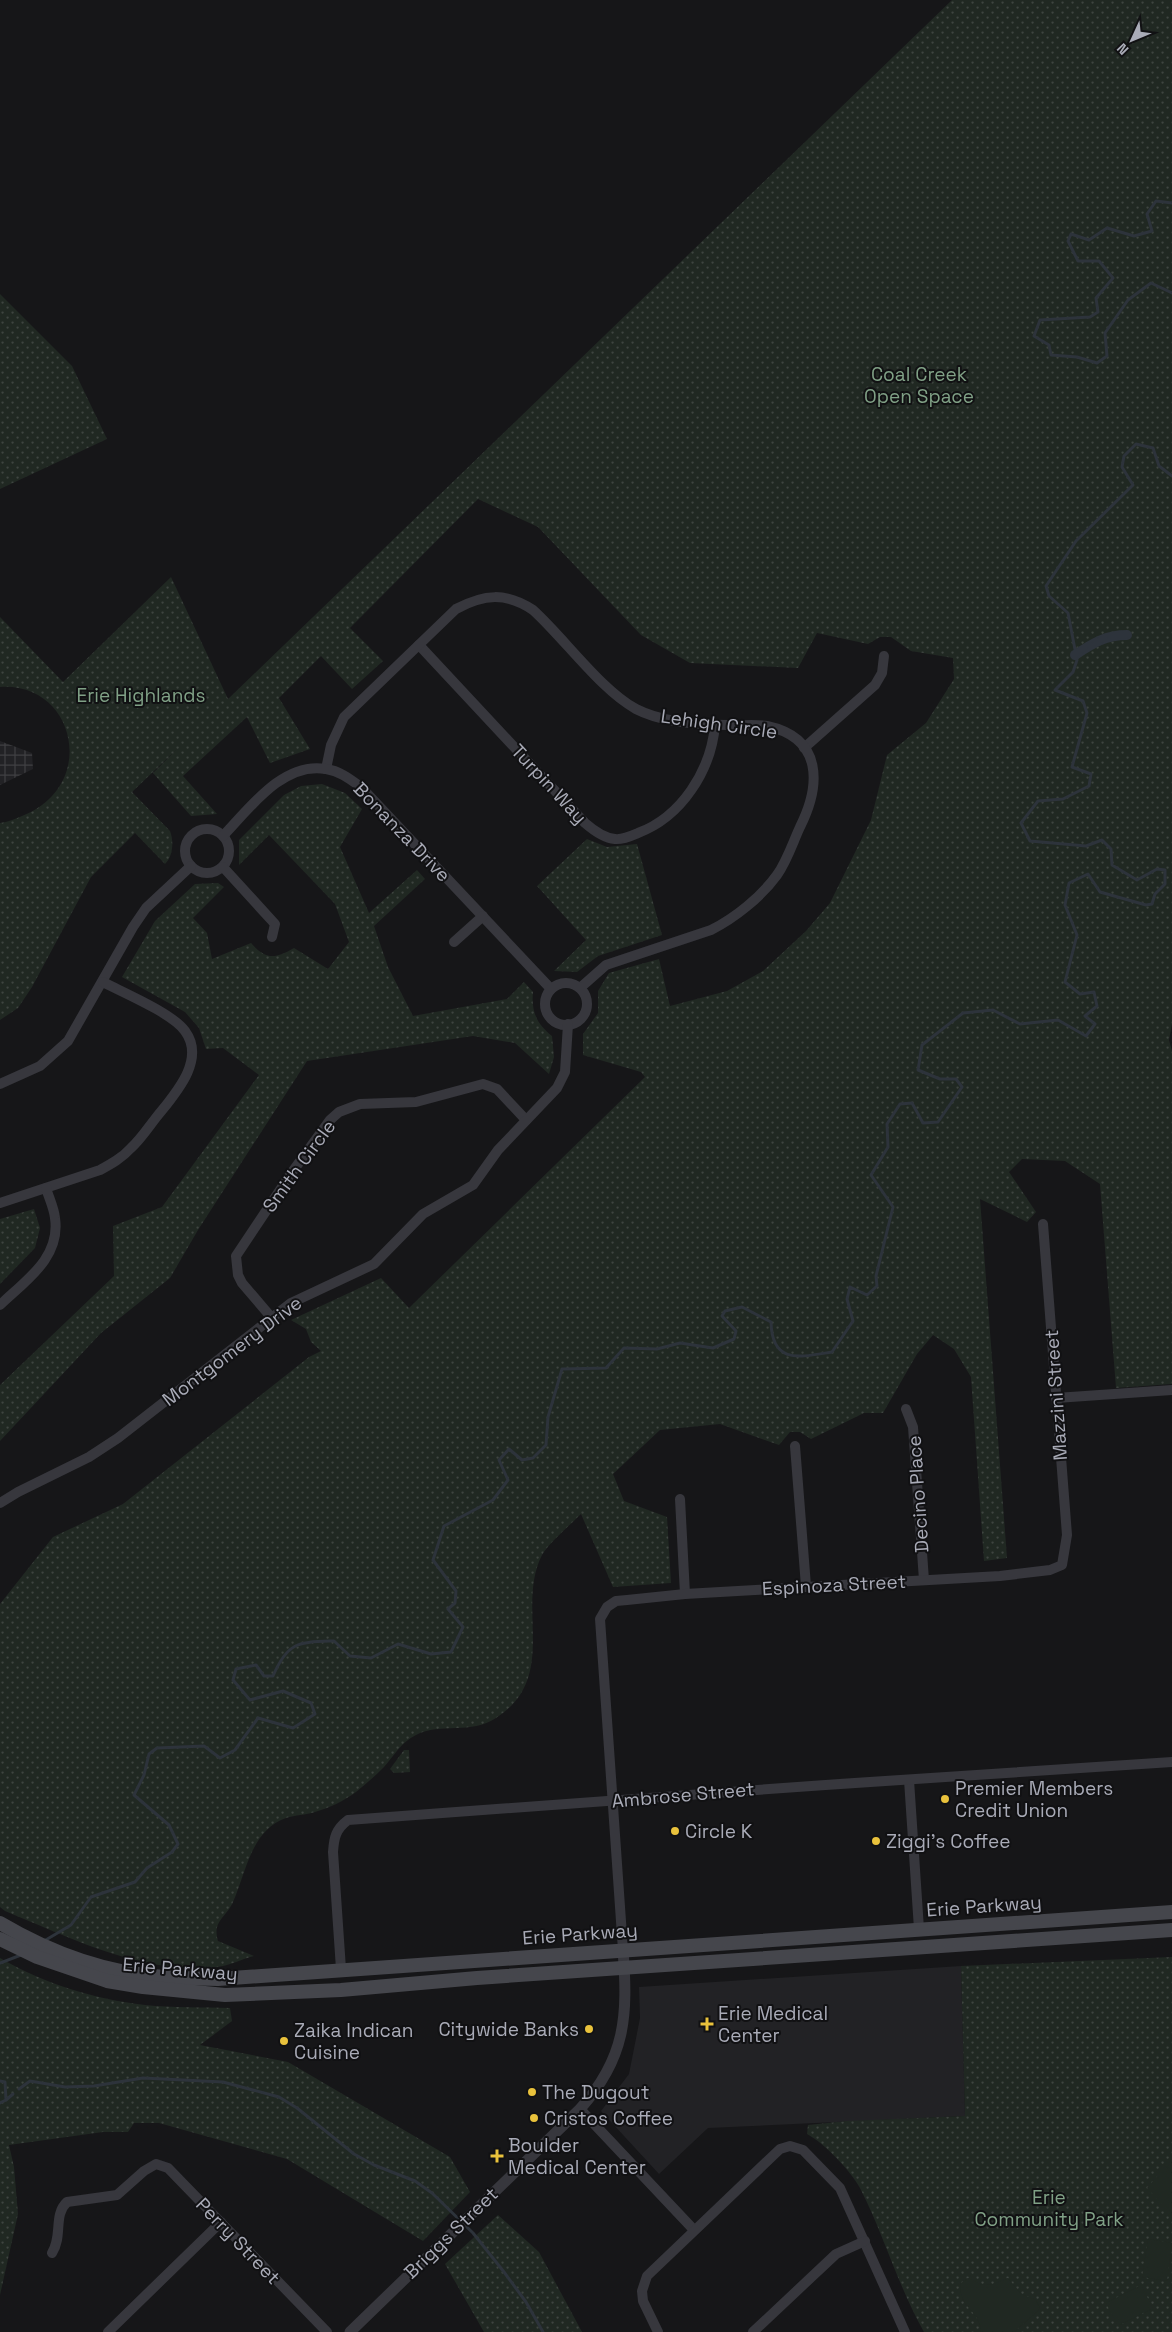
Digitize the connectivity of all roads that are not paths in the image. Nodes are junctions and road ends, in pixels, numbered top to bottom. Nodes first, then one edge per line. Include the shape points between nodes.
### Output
1 (419, 645) junction
2 (884, 656) dead end
3 (715, 725) junction
4 (804, 748) junction
5 (326, 769) junction
6 (223, 836) junction
7 (191, 866) junction
8 (223, 867) junction
9 (481, 913) junction
10 (272, 937) dead end
11 (454, 942) dead end
12 (103, 982) junction
13 (580, 988) junction
14 (551, 989) junction
15 (568, 1024) junction
16 (0, 1084) edge
17 (526, 1120) junction
18 (46, 1188) junction
19 (0, 1204) edge
20 (1043, 1224) dead end
21 (0, 1305) edge
22 (271, 1317) junction
23 (1172, 1390) edge
24 (1056, 1398) junction
25 (906, 1410) dead end
26 (795, 1446) dead end
27 (680, 1499) dead end
28 (0, 1503) edge
29 (1062, 1565) joint
30 (924, 1580) junction
31 (806, 1586) junction
32 (685, 1594) junction
33 (1172, 1762) edge
34 (909, 1780) junction
35 (612, 1801) junction
36 (1172, 1912) edge
37 (0, 1923) edge
38 (920, 1929) junction
39 (1172, 1930) edge
40 (0, 1940) edge
41 (623, 1950) junction
42 (624, 1968) junction
43 (341, 1969) junction
44 (580, 2110) junction
45 (221, 2222) junction
46 (694, 2230) junction
47 (865, 2241) junction
48 (52, 2253) dead end
49 (108, 2332) edge
50 (327, 2332) edge
51 (350, 2332) edge
52 (658, 2332) edge
53 (753, 2332) edge
54 (905, 2332) edge

1 - 3 street, Lehigh Circle via 456,609 473,600 506,598 534,610 608,687 637,710 674,720
1 - 3 street, Turpin Way via 585,823 595,831 616,839 645,831 661,822 685,800 710,752
1 - 5 street, Lehigh Circle via 344,717 331,745
2 - 4 street via 882,673 875,685
3 - 4 street, Lehigh Circle via 765,726 782,731
4 - 13 street, Lehigh Circle via 809,754 814,775 814,792 770,884 727,922 606,966
5 - 6 street, Bonanza Drive via 306,768 284,778
5 - 9 street, Bonanza Drive via 343,774 361,787
6 - 7 street via 208,829 193,834 185,853
6 - 8 street via 229,855
7 - 8 street via 206,873
7 - 12 street via 146,908
8 - 10 street via 275,924
9 - 11 street
9 - 14 street
12 - 16 street via 68,1041 40,1066
12 - 18 street via 172,1018 185,1030 189,1039 191,1063 182,1083 132,1148 100,1170
13 - 14 street via 568,983
13 - 15 street via 587,1000 584,1013 580,1019
14 - 15 street via 545,1002 546,1010 554,1021
15 - 17 street, Montgomery Drive via 566,1072 557,1088
17 - 22 street, Montgomery Drive via 498,1150 472,1186 423,1214 374,1264 291,1303
17 - 22 street, Smith Circle via 497,1089 483,1084 410,1103 360,1104 339,1112 290,1175 236,1256 242,1283
18 - 19 street
18 - 21 street via 55,1217 53,1248 39,1267
20 - 24 street, Mazzini Street
22 - 28 street, Montgomery Drive via 118,1438 89,1457
23 - 24 street
24 - 29 street, Mazzini Street via 1067,1535
25 - 30 street, Decino Place via 913,1427
26 - 31 street
27 - 32 street
29 - 30 street, Espinoza Street via 1050,1570
30 - 31 street, Espinoza Street
31 - 32 street, Espinoza Street
32 - 35 street, Espinoza Street via 616,1601 606,1607 600,1619
33 - 34 street, Ambrose Street
34 - 35 street, Ambrose Street
34 - 38 street
35 - 41 street
35 - 43 street, Ambrose Street via 348,1820 334,1837 333,1852
36 - 38 main road, Erie Parkway
37 - 43 main road, Erie Parkway via 55,1951 93,1964 163,1977 218,1979
38 - 41 main road, Erie Parkway
39 - 42 main road, Erie Parkway
40 - 42 main road, Erie Parkway via 80,1973 143,1987 225,1995 340,1990
41 - 42 street, Briggs Street
41 - 43 main road, Erie Parkway
42 - 44 street, Briggs Street via 622,2033 606,2074
44 - 46 street
44 - 51 street, Briggs Street
45 - 48 street, Perry Street via 168,2168 156,2164 117,2195 67,2202 60,2213 58,2244
45 - 49 street
45 - 50 street, Perry Street
46 - 47 street via 780,2149 790,2146 803,2150 840,2188
46 - 52 street via 647,2276 642,2291 643,2301
47 - 53 street via 836,2254
47 - 54 street

